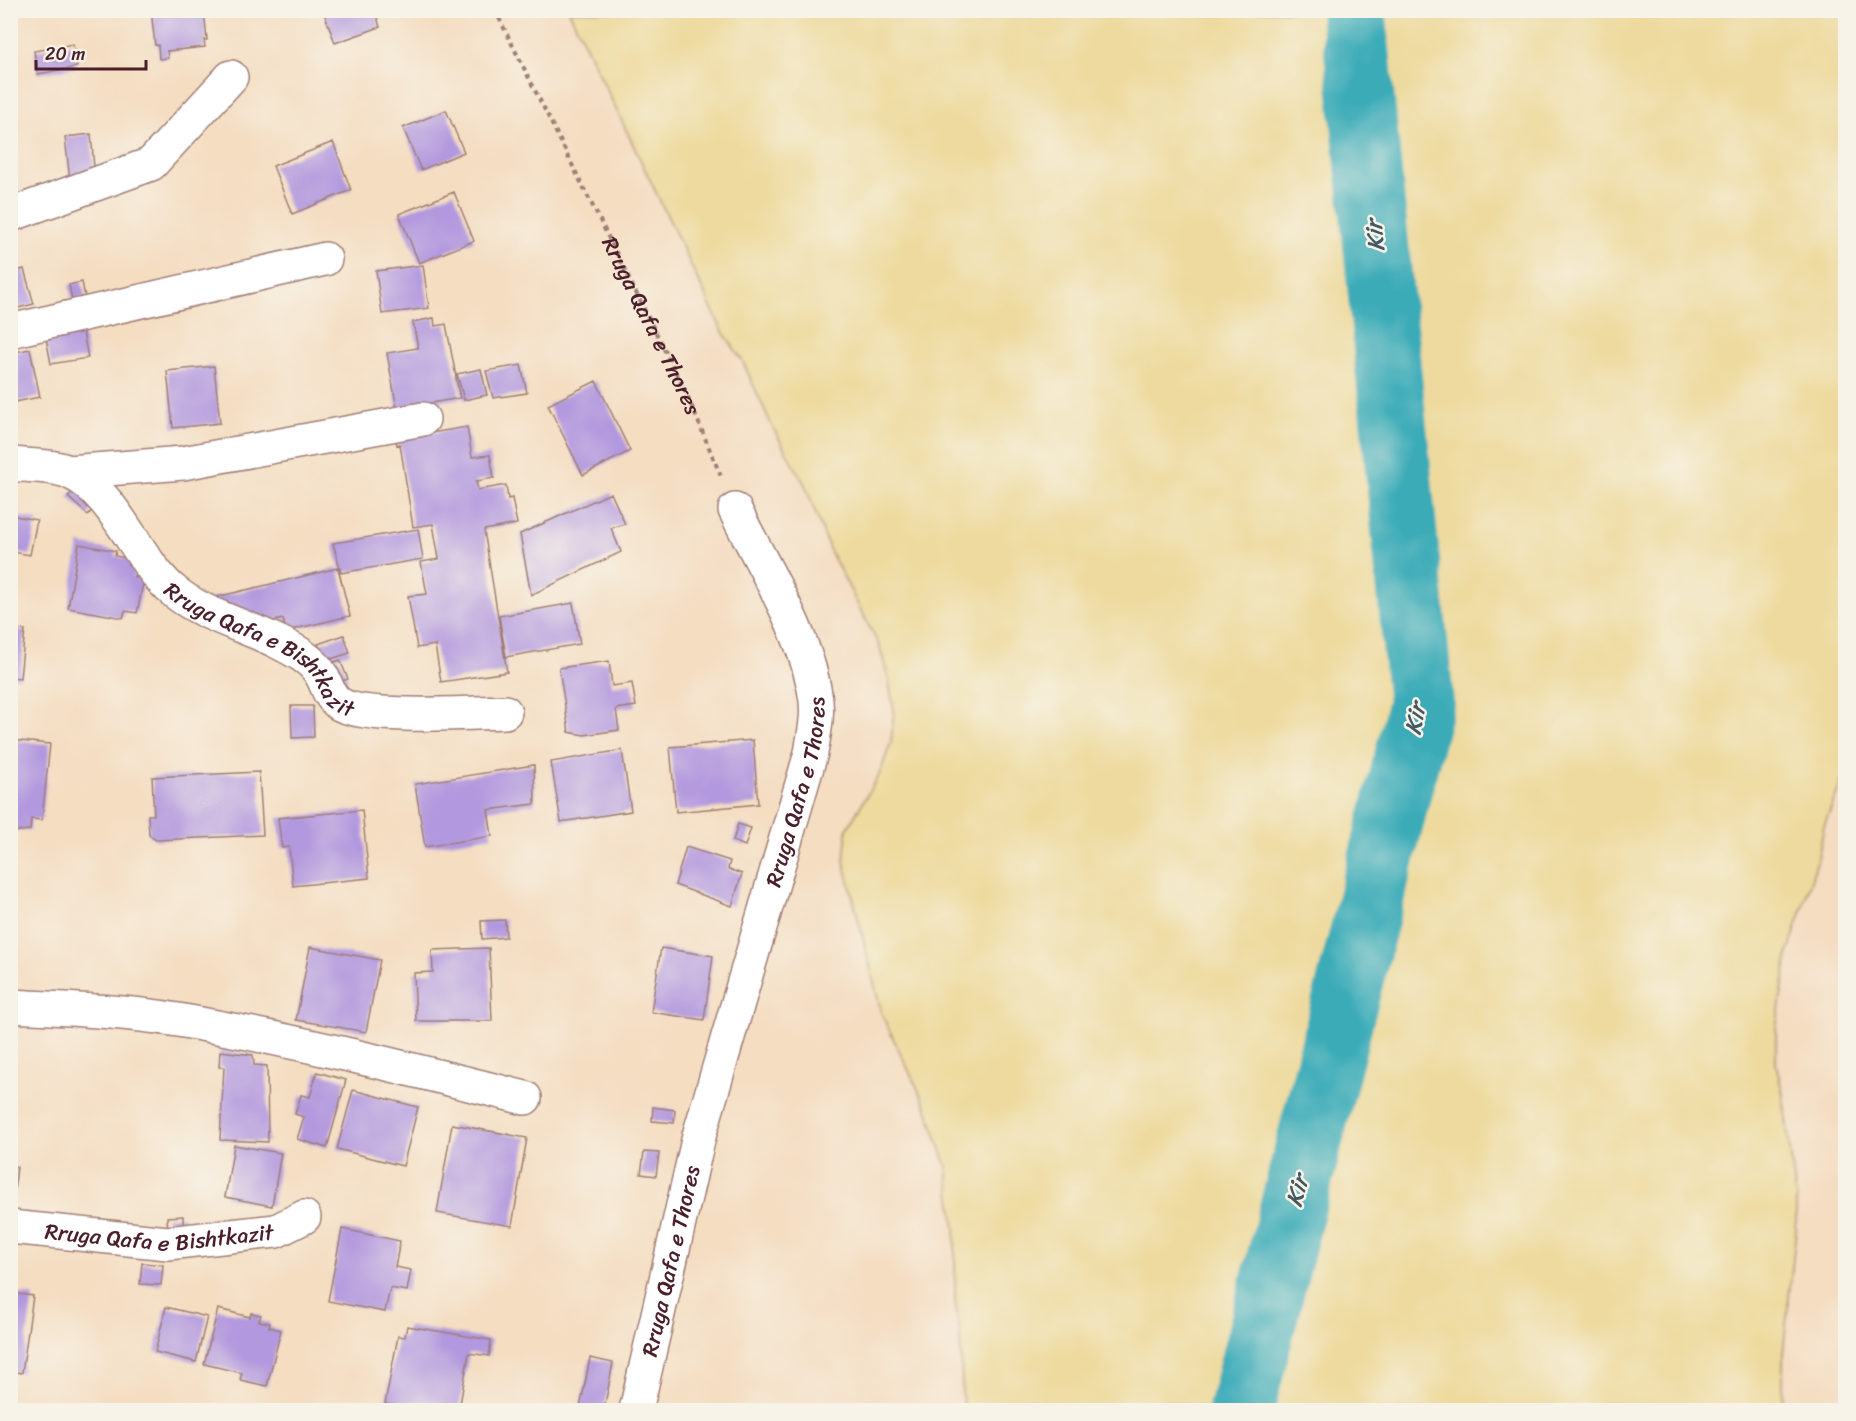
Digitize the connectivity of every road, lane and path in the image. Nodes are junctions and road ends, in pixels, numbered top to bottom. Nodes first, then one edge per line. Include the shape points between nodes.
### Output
1 (495, 10) edge
2 (231, 77) dead end
3 (10, 215) edge
4 (325, 259) dead end
5 (10, 331) edge
6 (423, 418) dead end
7 (10, 464) edge
8 (69, 472) junction
9 (735, 510) joint
10 (505, 712) dead end
11 (10, 1006) edge
12 (525, 1098) dead end
13 (304, 1217) dead end
14 (10, 1227) edge
15 (636, 1410) edge

1 - 9 path, Rruga Qafa e Thores via 688,397
2 - 3 street via 151,164
4 - 5 street
6 - 8 street, Rruga Qafa e Bishtkazit via 183,463
7 - 8 street, Rruga Qafa e Bishtkazit
8 - 10 street, Rruga Qafa e Bishtkazit via 99,494 147,563 171,589 210,613 305,657 321,675 330,697 341,705 396,713
9 - 15 street, Rruga Qafa e Thores via 803,648 816,695 816,716 811,753 699,1136
11 - 12 street via 178,1020 399,1066
13 - 14 street, Rruga Qafa e Bishtkazit via 276,1231 168,1243

